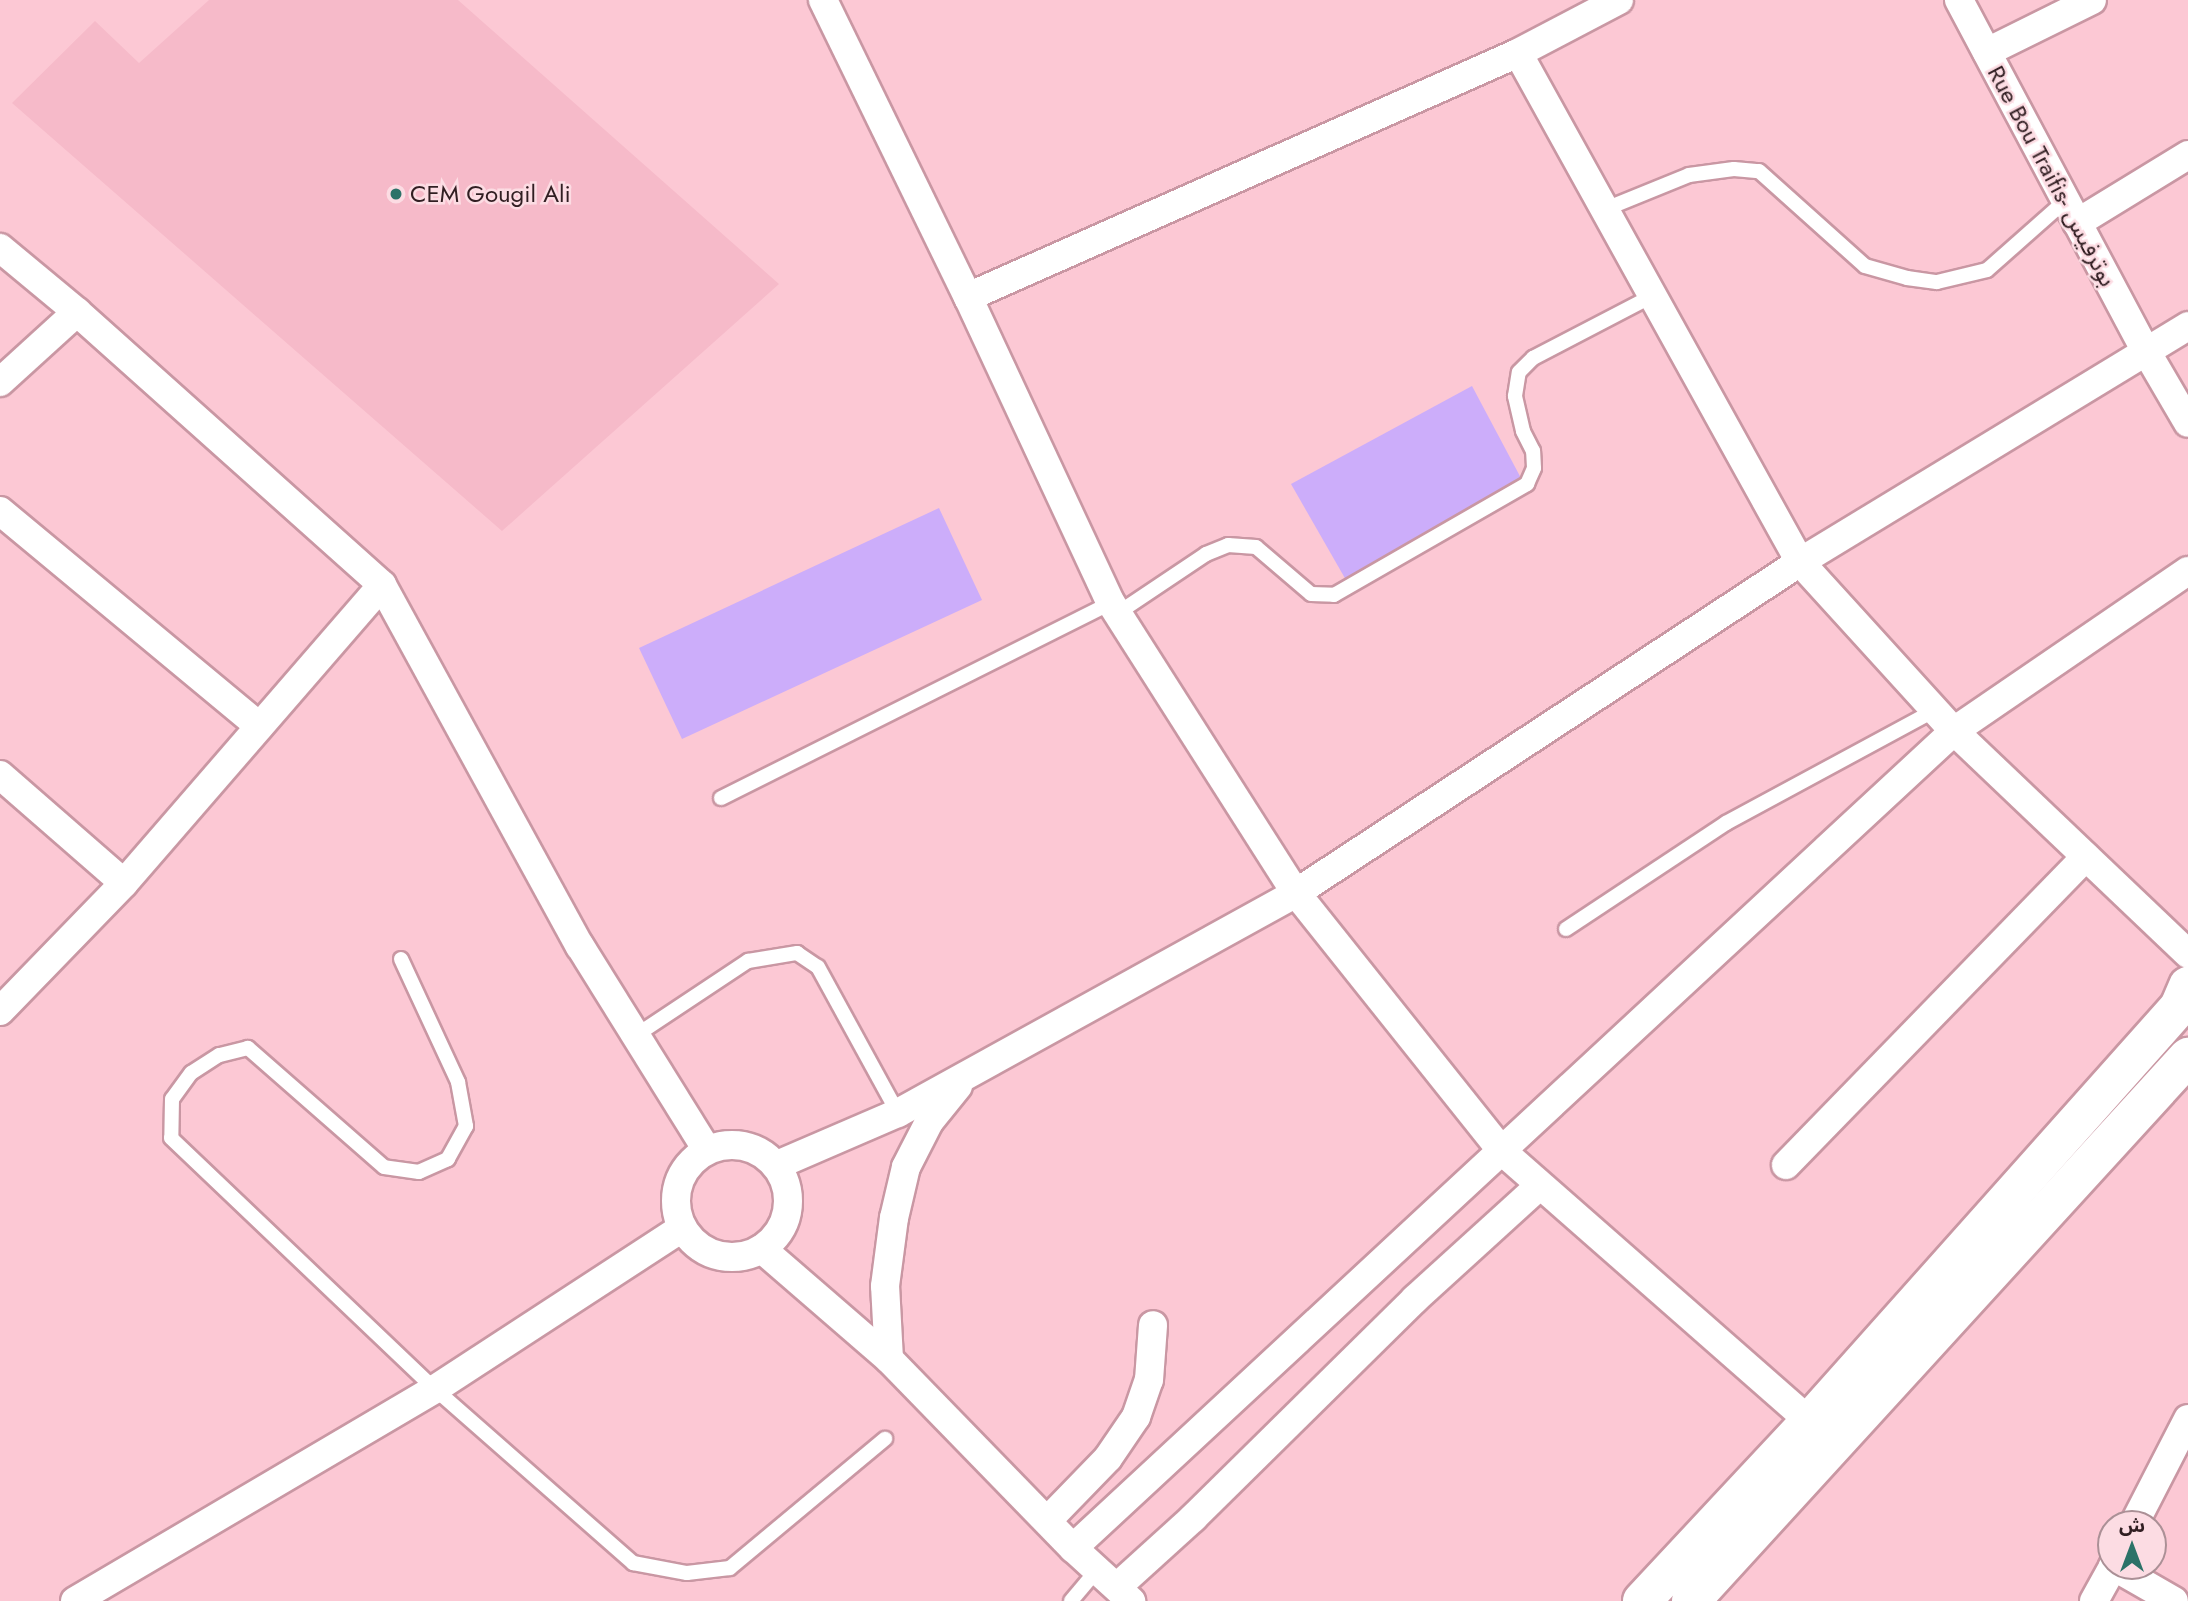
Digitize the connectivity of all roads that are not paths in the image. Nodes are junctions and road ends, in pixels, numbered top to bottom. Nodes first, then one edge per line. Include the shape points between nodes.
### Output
1 (823, 0) edge
2 (1619, 0) edge
3 (1959, 0) edge
4 (2092, 0) edge
5 (1987, 52) junction
6 (1518, 53) junction
7 (2188, 155) edge
8 (1603, 210) junction
9 (2071, 212) junction
10 (0, 248) edge
11 (1652, 296) junction
12 (968, 297) junction
13 (77, 312) junction
14 (2188, 326) edge
15 (2146, 351) junction
16 (0, 382) edge
17 (2188, 423) edge
18 (0, 511) edge
19 (1801, 562) junction
20 (2188, 571) edge
21 (383, 585) junction
22 (1114, 608) junction
23 (1945, 721) junction
24 (259, 726) junction
25 (0, 775) edge
26 (721, 798) dead end
27 (2086, 857) junction
28 (124, 883) junction
29 (1296, 893) junction
30 (1566, 929) dead end
31 (2188, 954) edge
32 (401, 959) dead end
33 (2188, 986) edge
34 (0, 1011) edge
35 (635, 1036) junction
36 (2188, 1057) edge
37 (965, 1077) junction
38 (898, 1113) junction
39 (707, 1150) junction
40 (1503, 1152) junction
41 (777, 1165) junction
42 (1786, 1165) dead end
43 (1539, 1186) junction
44 (682, 1228) junction
45 (762, 1250) junction
46 (1153, 1325) dead end
47 (889, 1359) junction
48 (435, 1390) junction
49 (2188, 1419) edge
50 (1823, 1433) junction
51 (885, 1439) dead end
52 (2141, 1510) edge
53 (1048, 1520) junction
54 (1073, 1548) junction
55 (2105, 1580) edge
56 (2136, 1580) edge
57 (1115, 1586) edge
58 (75, 1601) edge
59 (1071, 1601) edge
60 (1642, 1601) edge
61 (1691, 1601) edge
62 (2094, 1601) edge
63 (2174, 1601) edge

1 - 12 street
2 - 6 street
3 - 5 street, Rue Bou Traifis- بوترفيس
4 - 5 street
5 - 9 street, Rue Bou Traifis- بوترفيس
6 - 8 street
6 - 12 street
7 - 9 street
8 - 9 lane via 1689,175 1759,171 1866,266 1937,282 1987,270
8 - 11 street
9 - 15 street, Rue Bou Traifis- بوترفيس
10 - 13 street
11 - 19 street
11 - 22 lane via 1533,358 1519,372 1515,396 1533,451 1534,468 1527,484 1334,595 1311,594 1256,547 1228,545
12 - 22 street
13 - 16 street
13 - 21 street
14 - 15 street
15 - 17 street, Rue Bou Traifis- بوترفيس
15 - 19 street
18 - 24 street
19 - 23 street
19 - 29 street
20 - 23 street
21 - 24 street
21 - 35 street via 580,946
22 - 26 lane
22 - 29 street
23 - 27 street
23 - 30 lane via 1726,823
23 - 40 street
24 - 28 street
25 - 28 street
27 - 31 street
27 - 42 street
28 - 34 street
29 - 37 street
29 - 40 street
32 - 48 lane via 458,1082 466,1126 449,1158 418,1172 384,1167 248,1048 219,1055 191,1073 172,1099 171,1138
33 - 50 street via 2179,1007
35 - 38 lane via 748,961 797,953 818,967
35 - 39 street
36 - 50 street
37 - 38 street
37 - 47 street via 929,1122 906,1167 885,1286
38 - 41 street
39 - 41 street via 725,1144 745,1146
39 - 44 street via 691,1161 681,1176 676,1211
40 - 43 street
40 - 54 street
41 - 45 street via 786,1182 786,1220 777,1237
43 - 50 street
43 - 57 street via 1415,1299 1193,1518
44 - 45 street via 709,1252 726,1257
44 - 48 street
45 - 47 street
46 - 53 street via 1149,1380 1136,1416 1108,1458
47 - 53 street
48 - 51 lane via 633,1563 687,1573 730,1568
48 - 58 street
49 - 52 street
50 - 60 street
50 - 61 street
53 - 54 street
54 - 57 street
55 - 62 street
56 - 63 street
57 - 59 lane

